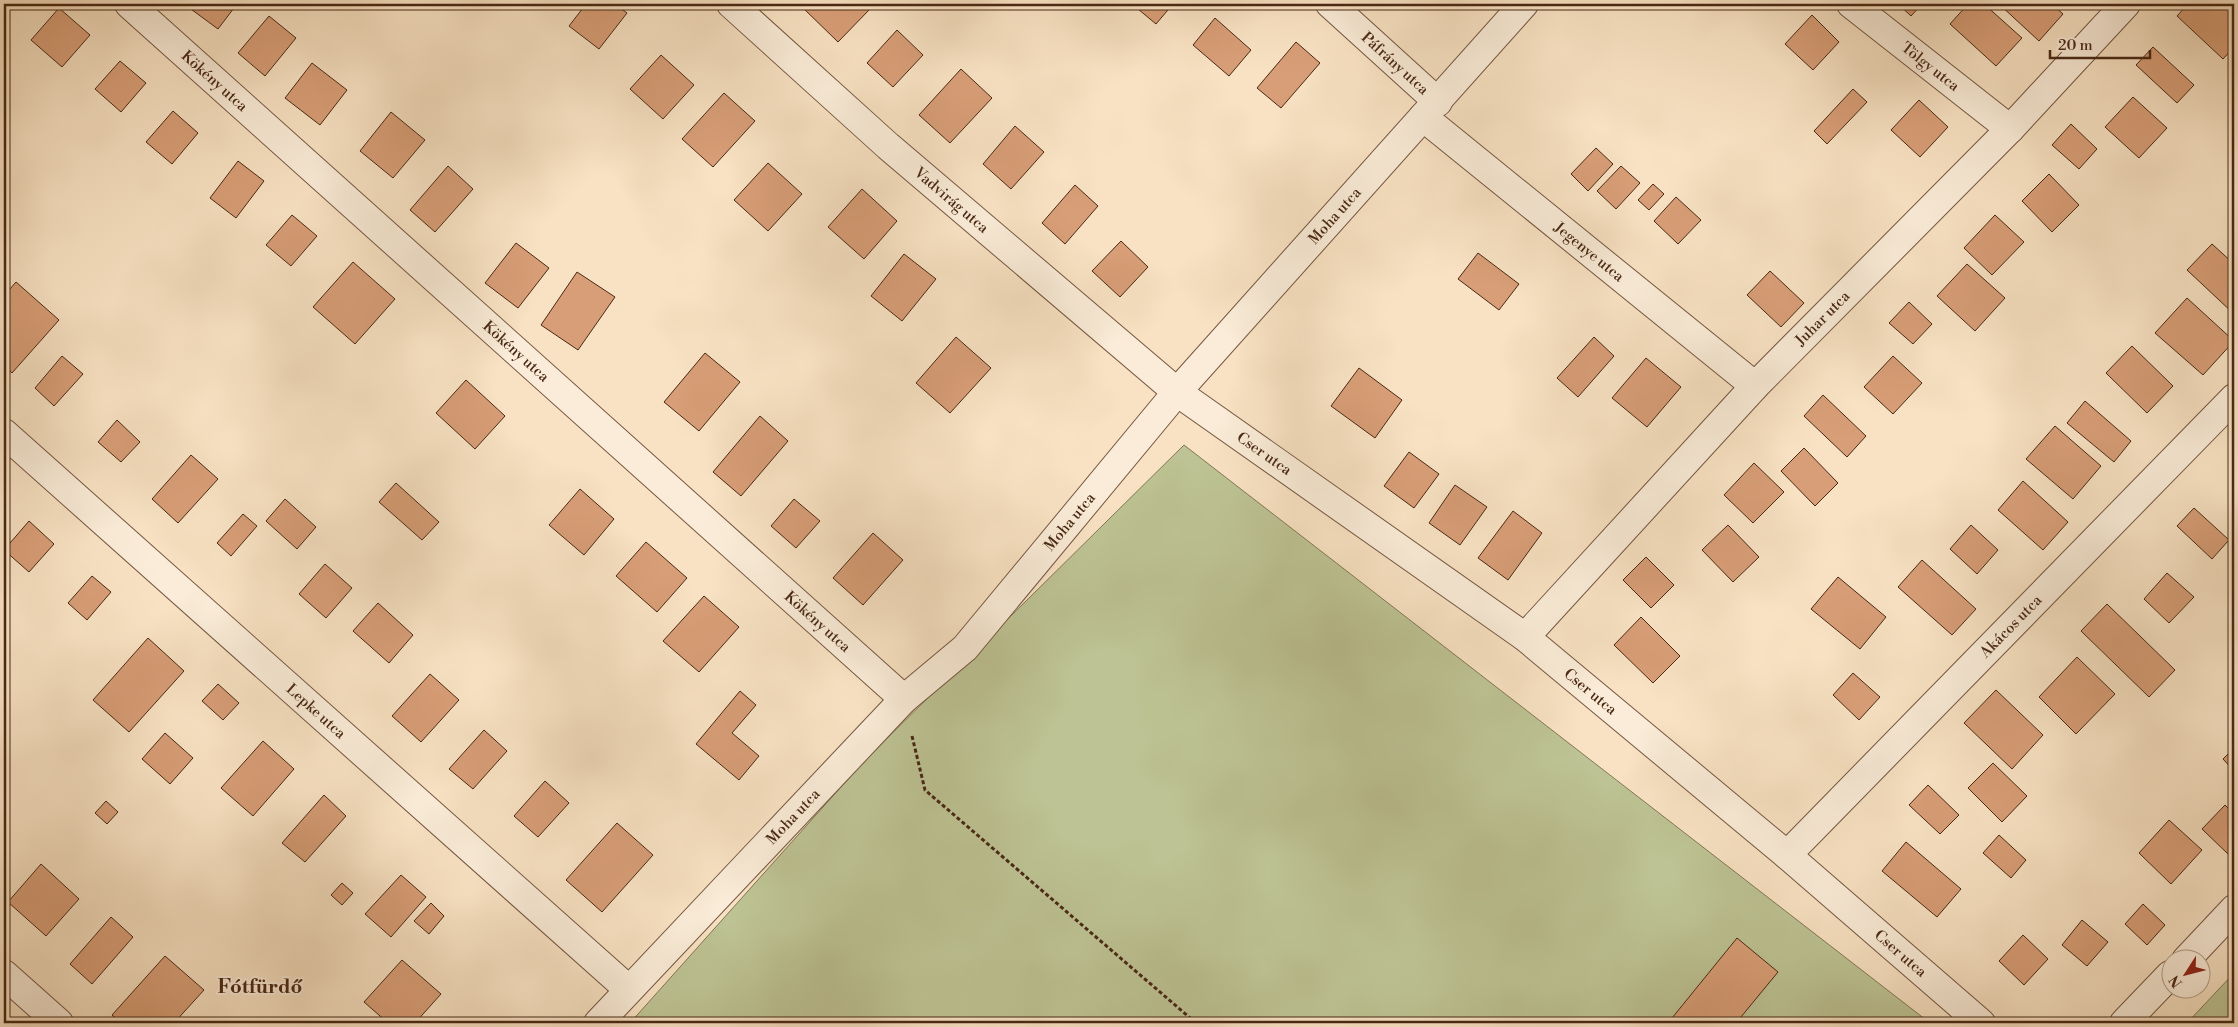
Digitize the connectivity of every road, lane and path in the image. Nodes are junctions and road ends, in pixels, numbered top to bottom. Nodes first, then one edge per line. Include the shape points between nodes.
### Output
1 (129, 4) edge
2 (731, 4) edge
3 (1330, 4) edge
4 (1524, 4) edge
5 (1852, 4) edge
6 (2126, 4) edge
7 (1430, 109) junction
8 (2010, 129) junction
9 (1755, 386) junction
10 (1177, 392) junction
11 (2234, 398) edge
12 (4, 433) edge
13 (1525, 637) junction
14 (904, 699) junction
15 (1787, 855) junction
16 (2234, 910) edge
17 (2196, 950) edge
18 (4, 974) edge
19 (2160, 986) edge
20 (628, 989) junction
21 (59, 1023) edge
22 (598, 1023) edge
23 (1196, 1023) edge
24 (1981, 1023) edge
25 (2124, 1023) edge

1 - 14 street, Kökény utca
2 - 10 street, Vadvirág utca via 888,146
3 - 7 street, Páfrány utca
4 - 7 street, Moha utca
5 - 8 street, Tölgy utca
6 - 8 street, Juhar utca
7 - 9 street, Jegenye utca
7 - 10 street, Moha utca
8 - 9 street, Juhar utca
9 - 13 street, Juhar utca
10 - 13 street, Cser utca
10 - 14 street, Moha utca via 965,648
11 - 15 street, Akácos utca
12 - 20 street, Lepke utca
13 - 15 street, Cser utca
14 - 20 street, Moha utca
14 - 23 path via 925,790
15 - 24 street, Cser utca
16 - 17 street
18 - 21 street
19 - 25 street
20 - 22 street, Moha utca

